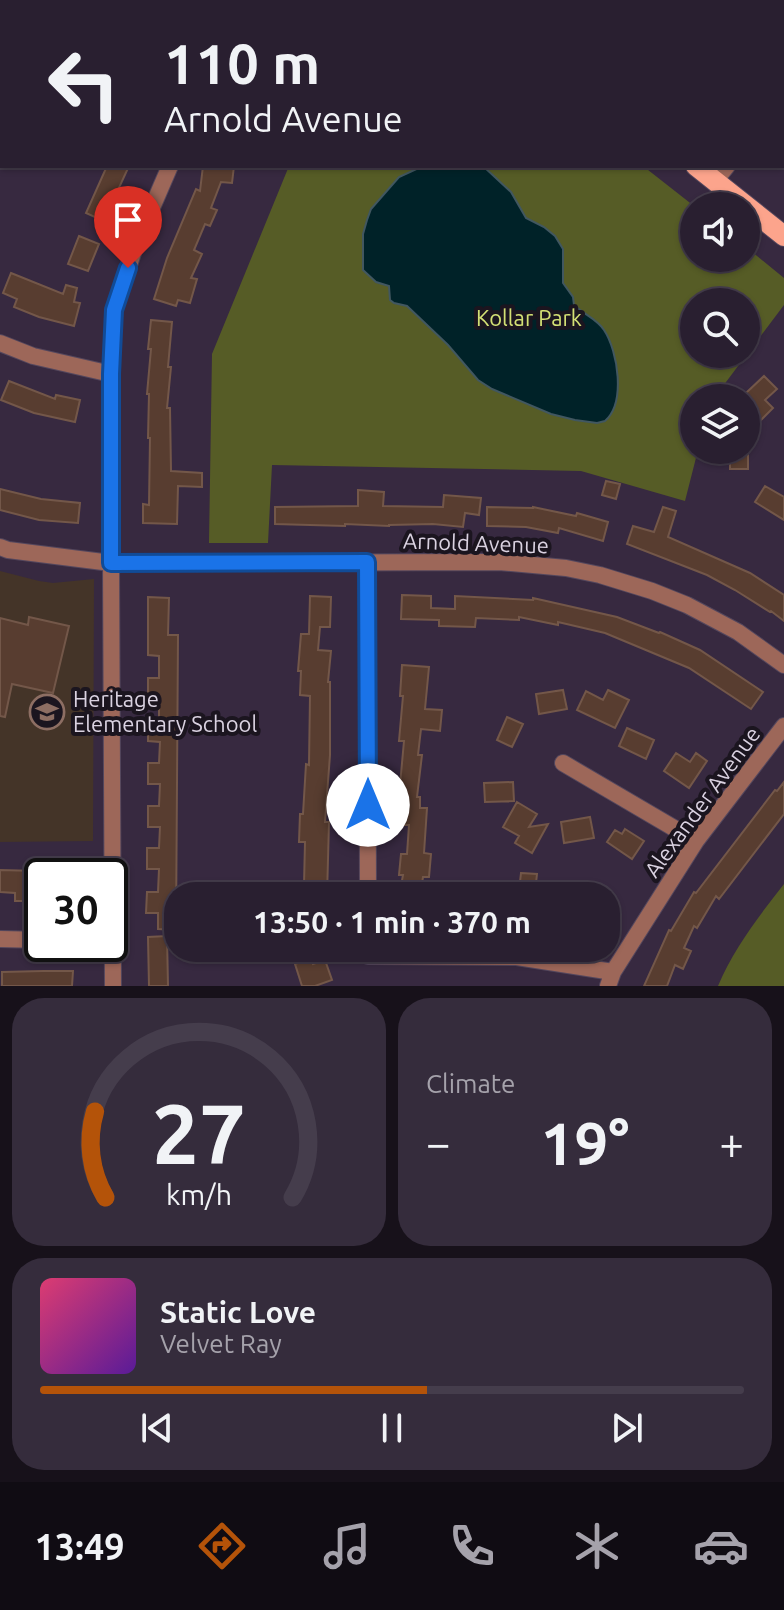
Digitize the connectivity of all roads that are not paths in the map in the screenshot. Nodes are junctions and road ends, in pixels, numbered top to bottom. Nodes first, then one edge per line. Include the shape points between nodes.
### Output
1 (169, 168) edge
2 (721, 174) edge
3 (784, 236) edge
4 (0, 343) edge
5 (111, 374) junction
6 (0, 547) edge
7 (367, 562) junction
8 (111, 563) junction
9 (784, 665) edge
10 (784, 726) edge
11 (563, 763) dead end
12 (696, 841) junction
13 (112, 858) edge
14 (368, 882) edge
15 (0, 939) edge
16 (24, 940) edge
17 (112, 962) edge
18 (538, 962) edge
19 (610, 979) edge
20 (113, 986) edge

1 - 5 street via 114,310
2 - 3 main road
4 - 5 street
5 - 8 street
6 - 8 street, Arnold Avenue
7 - 8 street, Arnold Avenue
7 - 9 street, Arnold Avenue via 499,562 600,575 715,618
7 - 14 street
8 - 13 street
10 - 12 street, Alexander Avenue
11 - 12 street
12 - 19 street, Alexander Avenue
15 - 16 street
17 - 20 street
18 - 19 street

